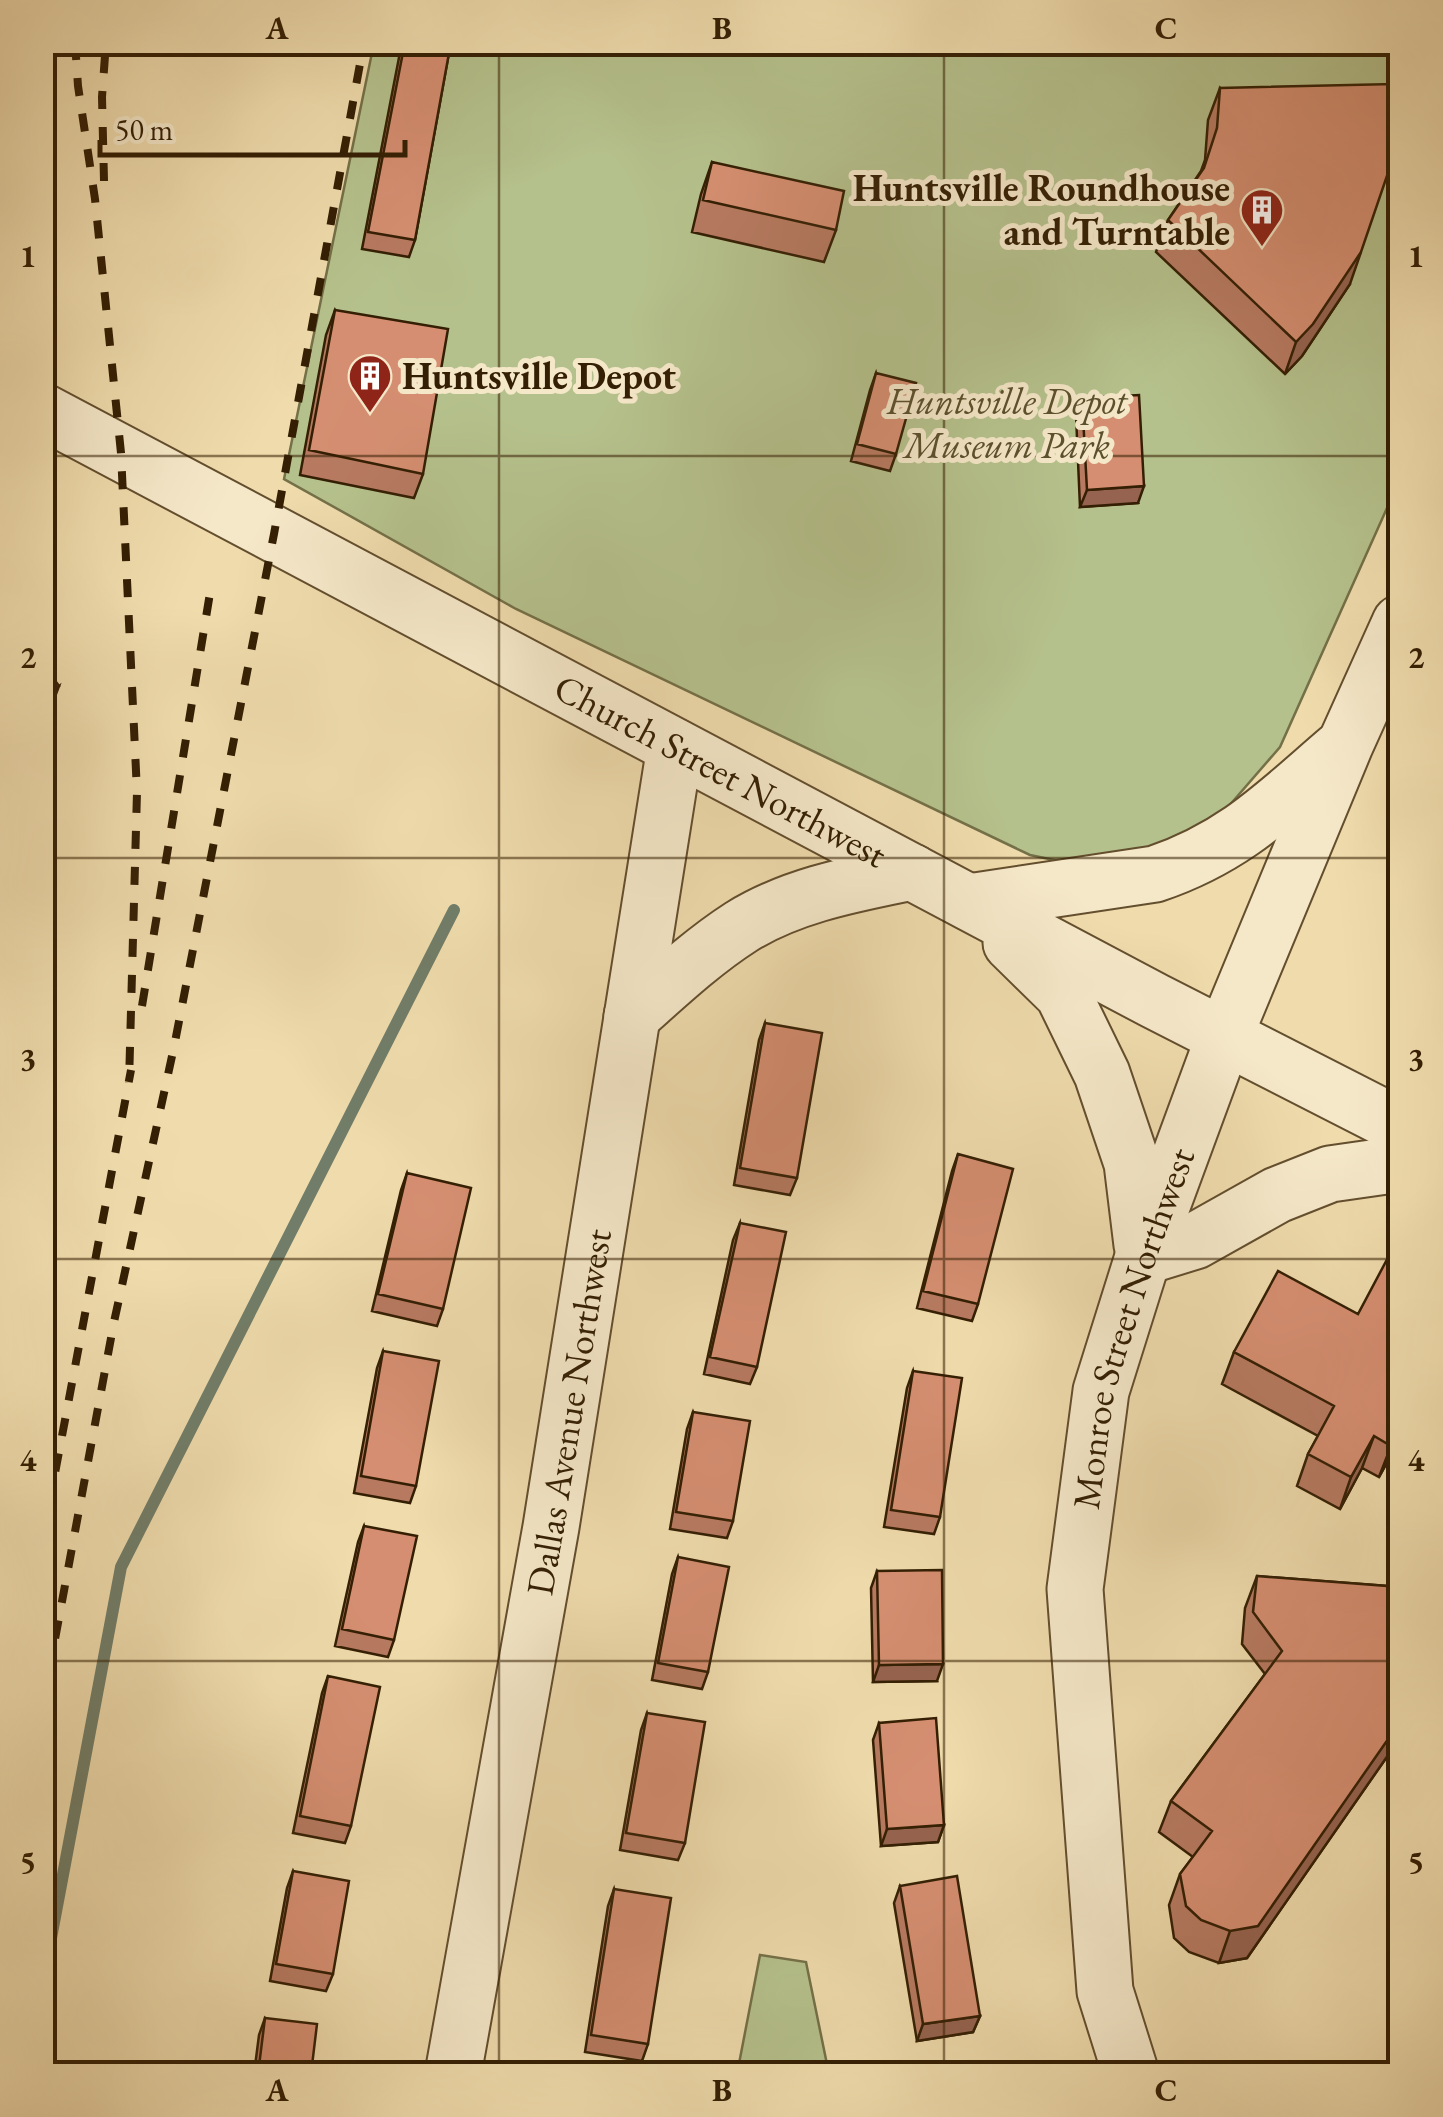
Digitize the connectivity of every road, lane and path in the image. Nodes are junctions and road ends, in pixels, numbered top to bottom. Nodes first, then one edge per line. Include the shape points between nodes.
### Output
1 (42, 411) edge
2 (1400, 623) edge
3 (1345, 745) junction
4 (675, 746) junction
5 (912, 872) junction
6 (969, 902) junction
7 (632, 1016) junction
8 (1224, 1037) junction
9 (1400, 1126) edge
10 (1400, 1164) edge
11 (1143, 1257) junction
12 (453, 2074) edge
13 (1130, 2074) edge

1 - 4 street, Church Street Northwest
2 - 3 street, Monroe Street Northwest
3 - 6 street via 1240,834 1184,864
3 - 8 street, Monroe Street Northwest
4 - 5 street, Church Street Northwest
4 - 7 street, Dallas Avenue Northwest
5 - 6 street, Church Street Northwest
5 - 7 street via 822,891 743,925
6 - 8 street, Church Street Northwest
6 - 11 street via 1063,994 1102,1074 1132,1163
7 - 12 street, Dallas Avenue Northwest via 551,1527
8 - 9 street, Church Street Northwest
8 - 11 street, Monroe Street Northwest
10 - 11 street via 1330,1174 1277,1194 1195,1241
11 - 13 street, Monroe Street Northwest via 1101,1391 1075,1589 1105,1991

